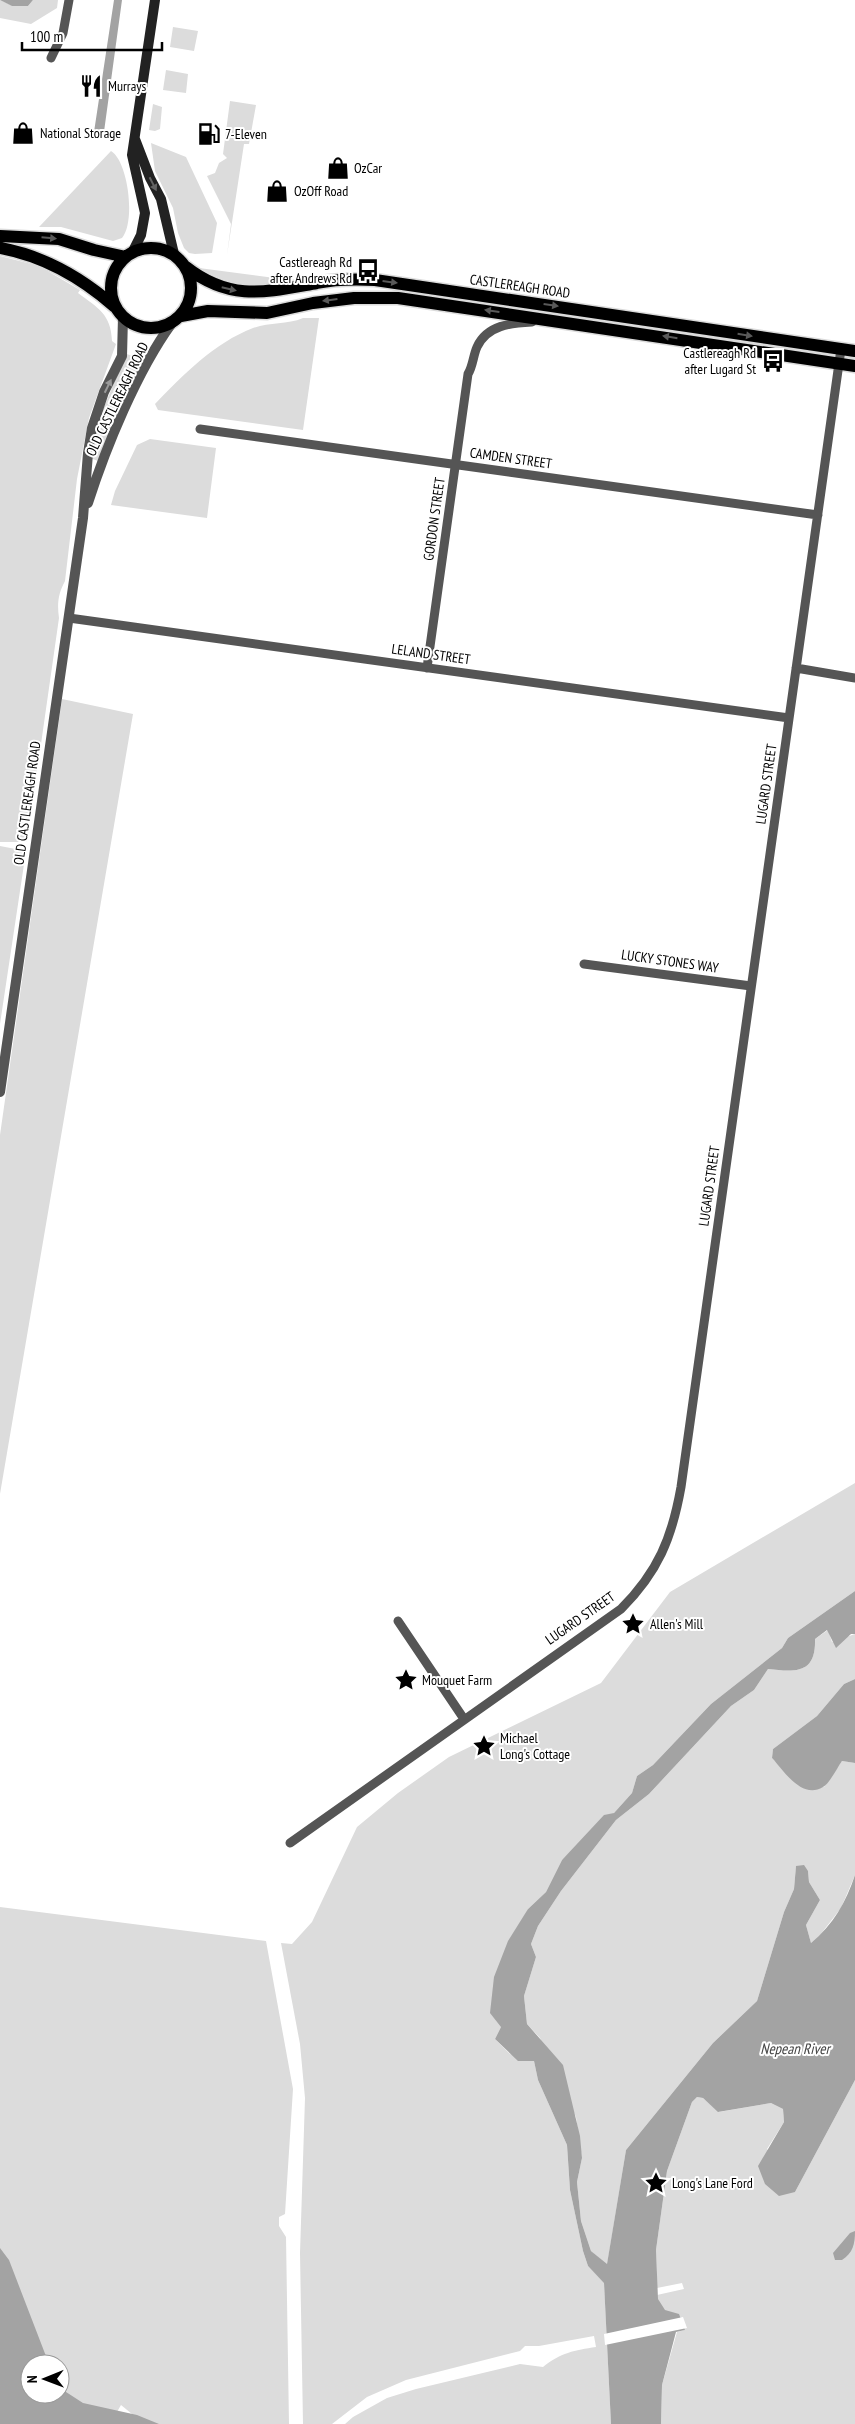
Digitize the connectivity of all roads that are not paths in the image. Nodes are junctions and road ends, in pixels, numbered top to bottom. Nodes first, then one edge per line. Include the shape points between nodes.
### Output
1 (69, 0) edge
2 (155, 0) edge
3 (51, 58) dead end
4 (135, 138) junction
5 (0, 236) edge
6 (0, 248) edge
7 (174, 254) junction
8 (129, 255) junction
9 (186, 267) junction
10 (119, 312) junction
11 (176, 320) junction
12 (559, 320) junction
13 (841, 349) junction
14 (855, 351) edge
15 (839, 363) junction
16 (855, 366) edge
17 (200, 429) dead end
18 (455, 464) junction
19 (818, 516) junction
20 (83, 518) junction
21 (69, 618) junction
22 (427, 668) junction
23 (796, 668) junction
24 (855, 678) edge
25 (790, 718) junction
26 (584, 964) dead end
27 (751, 986) junction
28 (0, 1092) edge
29 (398, 1621) dead end
30 (464, 1719) junction
31 (290, 1844) dead end

1 - 3 street via 63,33
2 - 4 main road
4 -> 7 main road via 161,199
4 - 8 main road via 132,155 145,213 141,235
5 -> 8 main road via 59,239 94,250
6 - 10 main road via 72,274
7 - 8 main road via 148,248
7 - 9 main road
8 - 10 main road via 113,275 112,297
9 - 11 main road via 192,293 188,306
9 -> 13 main road, CASTLEREAGH ROAD via 220,287 242,292 262,293 337,280 375,280
10 - 11 main road via 130,323 146,329 155,329
20 -> 10 street, OLD CASTLEREAGH ROAD via 92,428 104,392 122,356
12 -> 11 main road, CASTLEREAGH ROAD via 426,301 368,297 314,303 267,313 208,311
11 - 20 street, OLD CASTLEREAGH ROAD via 155,350 122,416 101,463
15 -> 12 main road, CASTLEREAGH ROAD
12 - 18 street, GORDON STREET via 518,323 494,329 482,338 468,374
13 - 14 main road, CASTLEREAGH ROAD
13 - 15 street, LUGARD STREET
15 - 16 main road, CASTLEREAGH ROAD
15 - 19 street, LUGARD STREET
17 - 18 street, CAMDEN STREET
18 - 19 street, CAMDEN STREET
18 - 22 street, GORDON STREET
19 - 23 street, LUGARD STREET
20 - 21 street, OLD CASTLEREAGH ROAD
21 - 22 street, LELAND STREET
21 - 28 street, OLD CASTLEREAGH ROAD
22 - 25 street, LELAND STREET
23 - 24 street
23 - 25 street, LUGARD STREET
25 - 27 street, LUGARD STREET
26 - 27 street, LUCKY STONES WAY
27 - 30 street, LUGARD STREET via 681,1487 676,1518 667,1544 640,1590 621,1609
29 - 30 street
30 - 31 street, LUGARD STREET

